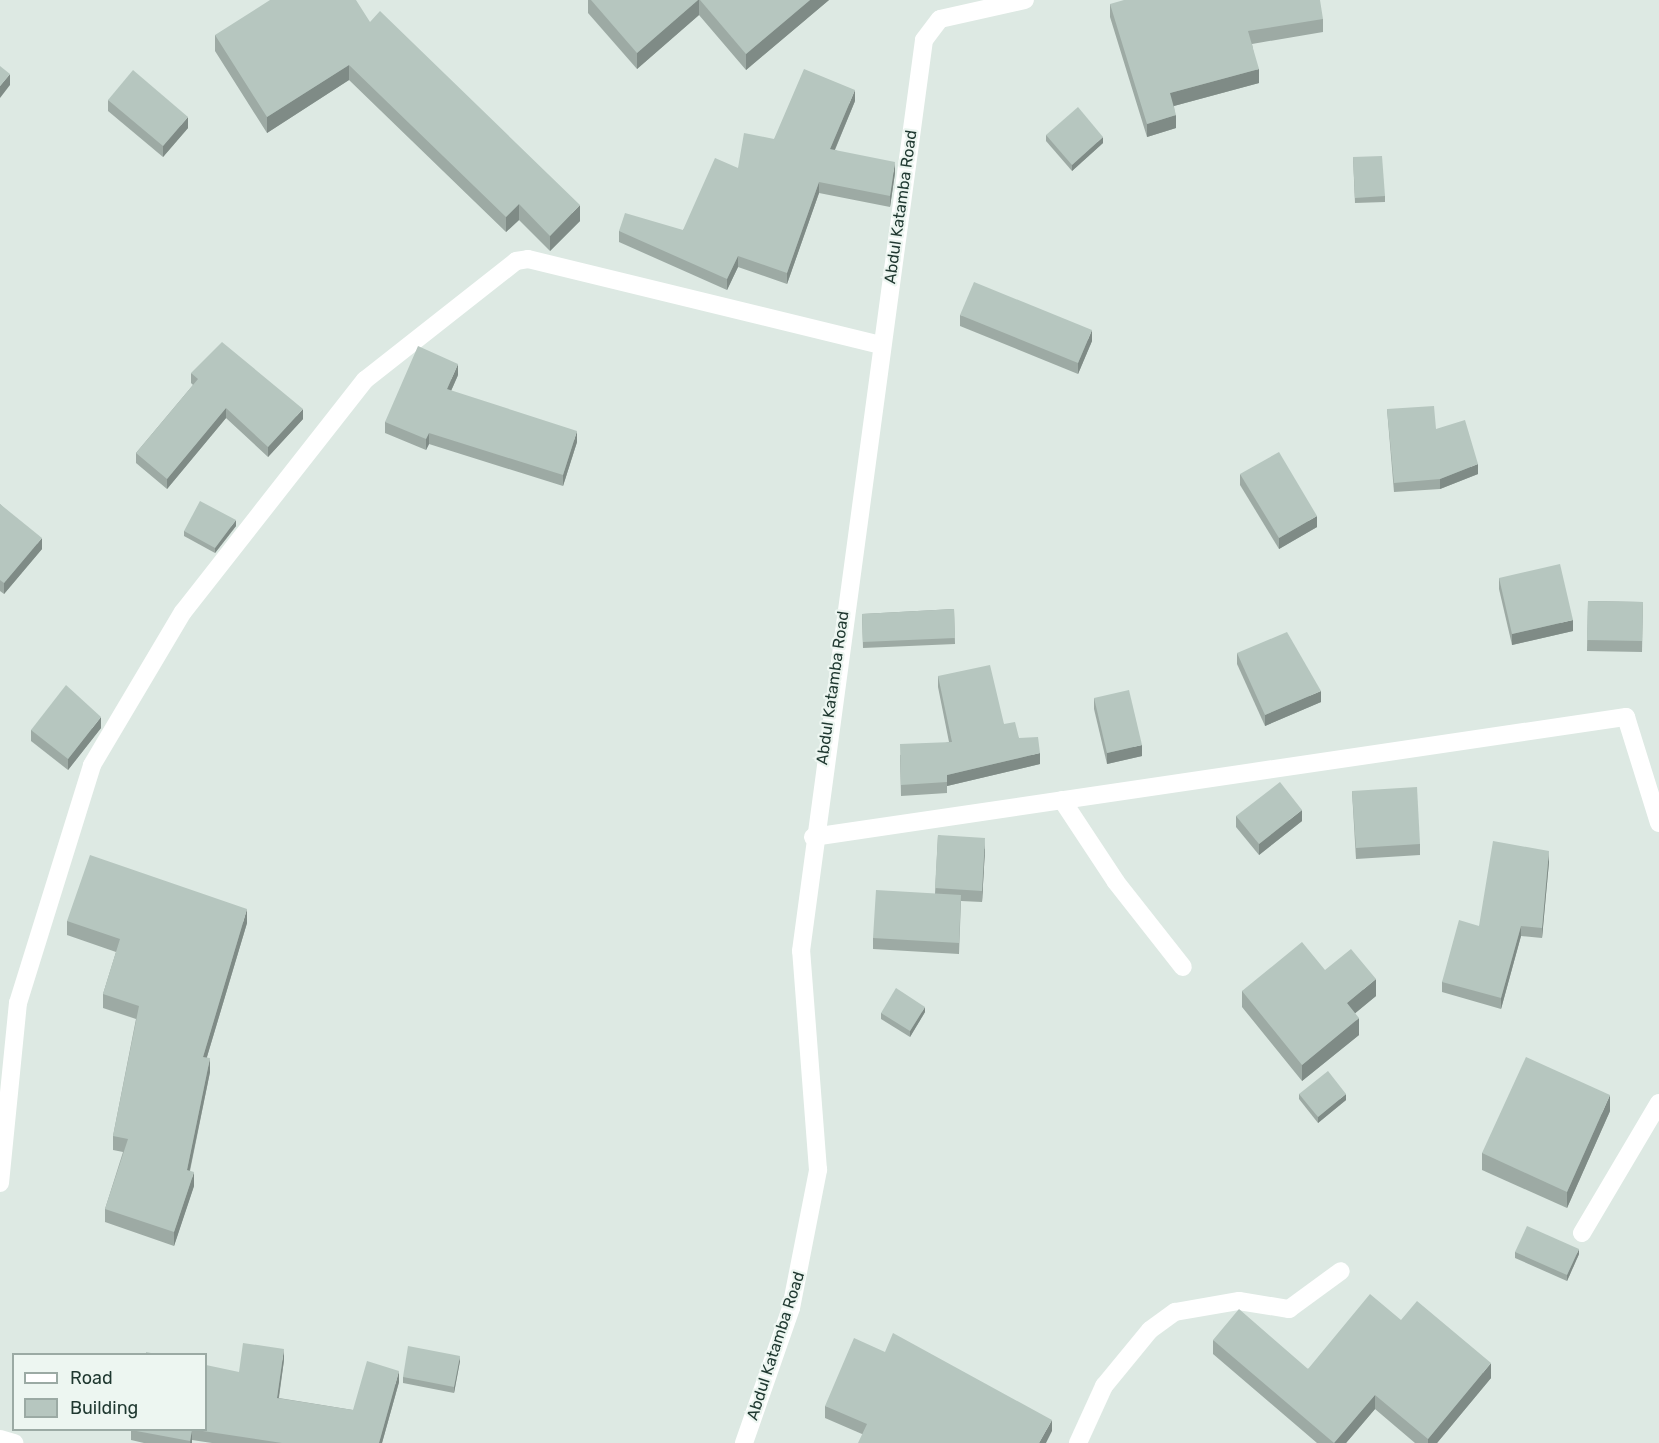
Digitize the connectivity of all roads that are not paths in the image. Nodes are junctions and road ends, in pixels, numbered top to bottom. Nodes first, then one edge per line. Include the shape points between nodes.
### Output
1 (1025, 0) edge
2 (882, 345) junction
3 (1062, 801) junction
4 (1659, 823) edge
5 (813, 837) junction
6 (1183, 967) dead end
7 (1659, 1103) edge
8 (0, 1183) edge
9 (1582, 1233) dead end
10 (1341, 1271) dead end
11 (0, 1439) edge
12 (14, 1443) edge
13 (744, 1443) edge
14 (1078, 1443) edge

1 - 2 street, Abdul Katamba Road via 940,19 924,40
2 - 5 street, Abdul Katamba Road
2 - 8 street via 528,259 516,261 365,380 183,612 92,765 18,1003
3 - 4 street via 1626,717
3 - 5 street
3 - 6 street via 1116,882
5 - 13 street, Abdul Katamba Road via 801,951 818,1170 791,1308
7 - 9 street
10 - 14 street via 1289,1309 1239,1301 1176,1312 1150,1330 1104,1386
11 - 12 street

